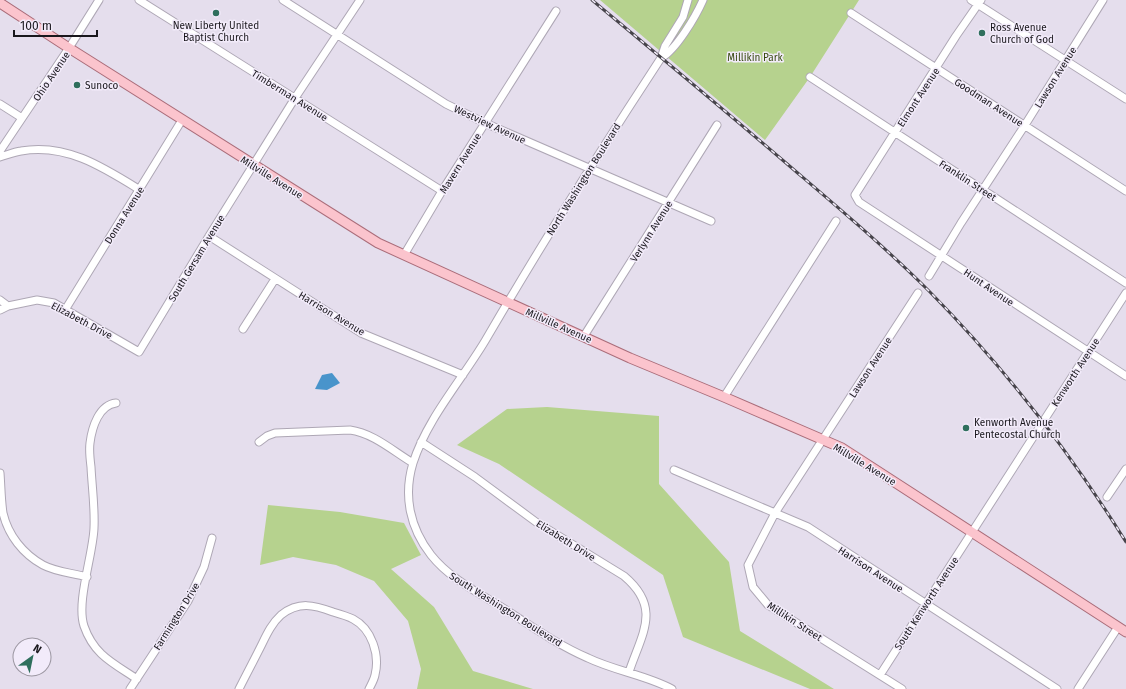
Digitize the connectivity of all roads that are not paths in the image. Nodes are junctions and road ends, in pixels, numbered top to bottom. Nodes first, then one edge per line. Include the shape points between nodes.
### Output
1 (99, 0) edge
2 (139, 0) edge
3 (283, 0) edge
4 (360, 0) edge
5 (688, 0) edge
6 (704, 0) edge
7 (971, 0) edge
8 (1104, 0) edge
9 (0, 2) edge
10 (979, 2) edge
11 (556, 11) dead end
12 (851, 13) dead end
13 (337, 34) junction
14 (69, 48) junction
15 (660, 58) junction
16 (1066, 60) junction
17 (937, 68) junction
18 (810, 77) dead end
19 (295, 98) junction
20 (1126, 99) edge
21 (0, 104) edge
22 (22, 118) junction
23 (182, 120) junction
24 (485, 123) junction
25 (718, 125) dead end
26 (1025, 125) junction
27 (895, 132) junction
28 (0, 151) edge
29 (0, 157) edge
30 (254, 165) junction
31 (589, 168) junction
32 (140, 190) junction
33 (983, 190) junction
34 (442, 191) junction
35 (1126, 191) edge
36 (855, 195) joint
37 (669, 203) junction
38 (711, 221) dead end
39 (836, 221) dead end
40 (209, 236) junction
41 (942, 255) junction
42 (404, 256) junction
43 (929, 276) dead end
44 (275, 279) junction
45 (1126, 283) edge
46 (918, 293) dead end
47 (1126, 293) edge
48 (0, 300) edge
49 (507, 302) junction
50 (8, 306) junction
51 (0, 310) edge
52 (65, 310) junction
53 (243, 329) dead end
54 (584, 336) junction
55 (139, 352) joint
56 (1088, 352) junction
57 (463, 375) junction
58 (1126, 376) edge
59 (724, 397) junction
60 (116, 403) dead end
61 (822, 440) junction
62 (260, 442) dead end
63 (421, 442) junction
64 (413, 464) junction
65 (1126, 469) edge
66 (674, 470) dead end
67 (0, 473) edge
68 (1108, 497) dead end
69 (775, 513) junction
70 (972, 532) junction
71 (212, 538) dead end
72 (87, 577) junction
73 (926, 604) junction
74 (1122, 629) edge
75 (629, 672) junction
76 (880, 675) junction
77 (137, 678) junction
78 (130, 689) edge
79 (239, 689) edge
80 (369, 689) edge
81 (672, 689) edge
82 (902, 689) edge
83 (1057, 689) edge
84 (1078, 689) edge

1 - 14 street, Ohio Avenue
2 - 19 street, Timberman Avenue
3 - 13 street, Westview Avenue
4 - 13 street, South Gersam Avenue
5 - 15 street, North Washington Boulevard via 683,17
6 - 15 street, North Washington Boulevard via 670,52
7 - 10 street
8 - 16 street, Lawson Avenue
9 - 14 main road, Millville Avenue
10 - 16 street
10 - 17 street, Elmont Avenue
11 - 24 street, Mavern Avenue
12 - 17 street, Goodman Avenue
13 - 19 street, South Gersam Avenue
13 - 24 street, Westview Avenue via 446,104
14 - 22 street, Ohio Avenue
14 - 23 main road, Millville Avenue
15 - 31 street, North Washington Boulevard
16 - 20 street
16 - 26 street, Lawson Avenue
17 - 26 street, Goodman Avenue
17 - 27 street, Elmont Avenue
18 - 27 street, Franklin Street
19 - 30 street, South Gersam Avenue
19 - 34 street, Timberman Avenue
21 - 22 street
22 - 28 street, Ohio Avenue
23 - 30 main road, Millville Avenue
23 - 32 street, Donna Avenue
24 - 31 street, Westview Avenue
24 - 34 street, Mavern Avenue
25 - 37 street, Verlynn Avenue
26 - 33 street, Lawson Avenue
26 - 35 street, Goodman Avenue
27 - 33 street, Franklin Street
27 - 36 street, Elmont Avenue
29 - 32 street via 20,151 61,151 108,170
30 - 40 street, South Gersam Avenue
30 - 42 main road, Millville Avenue via 378,243
31 - 37 street, Westview Avenue
31 - 49 street, North Washington Boulevard
32 - 52 street, Donna Avenue
33 - 41 street, Lawson Avenue
33 - 45 street, Franklin Street
34 - 42 street, Mavern Avenue
36 - 41 street, Hunt Avenue via 859,202
37 - 38 street, Westview Avenue
37 - 54 street, Verlynn Avenue
39 - 59 street
40 - 44 street, Harrison Avenue
40 - 55 street, South Gersam Avenue
41 - 43 street, Lawson Avenue
41 - 56 street, Hunt Avenue
42 - 49 main road, Millville Avenue
44 - 53 street
44 - 57 street, Harrison Avenue via 361,332
46 - 61 street, Lawson Avenue
47 - 56 street, Kenworth Avenue
48 - 50 street
49 - 54 main road, Millville Avenue
49 - 57 street, South Washington Boulevard
50 - 51 street, Elizabeth Drive
50 - 52 street, Elizabeth Drive via 37,300 54,303
52 - 55 street, Elizabeth Drive
54 - 59 main road, Millville Avenue
56 - 58 street, Hunt Avenue
56 - 70 street, Kenworth Avenue
57 - 63 street, South Washington Boulevard
59 - 61 main road, Millville Avenue
60 - 72 street via 106,406 102,411 90,443 94,528
61 - 69 street, Millikin Street
61 - 70 main road, Millville Avenue via 852,454
62 - 64 street via 275,433 359,431
63 - 64 street, South Washington Boulevard
63 - 75 street, Elizabeth Drive via 475,477 536,522 624,576 634,585 645,603 647,616
64 - 75 street, South Washington Boulevard via 408,496 411,516 432,556 446,570 553,640 588,658
65 - 68 street
66 - 69 street, Harrison Avenue
67 - 72 street via 3,512 8,527 22,548 44,565
69 - 73 street, Harrison Avenue via 808,527
69 - 76 street, Millikin Street via 748,565 753,587 768,605
70 - 73 street, South Kenworth Avenue
70 - 74 main road, Millville Avenue
71 - 77 street, Farmington Drive via 204,567 188,601
72 - 77 street via 81,610 89,637 106,659
73 - 76 street, South Kenworth Avenue
73 - 83 street, Harrison Avenue
74 - 84 street
75 - 81 street, South Washington Boulevard
76 - 82 street, Millikin Street
77 - 78 street, Farmington Drive
79 - 80 street via 273,623 283,614 306,605 315,605 335,612 363,626 375,649 375,675

